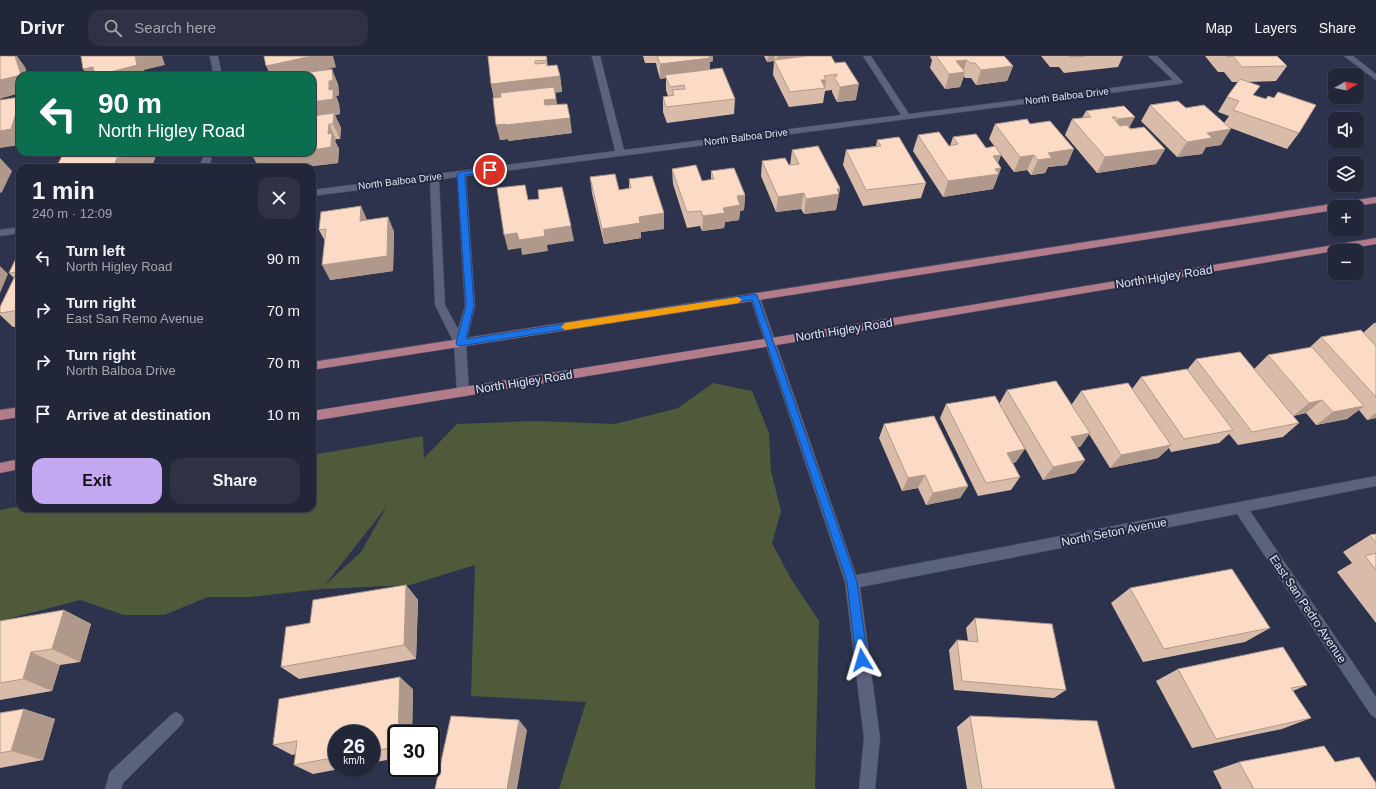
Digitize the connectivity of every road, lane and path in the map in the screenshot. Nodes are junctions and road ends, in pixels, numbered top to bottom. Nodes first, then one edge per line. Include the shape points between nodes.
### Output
1 (214, 56) edge
2 (596, 56) edge
3 (867, 56) edge
4 (1152, 56) edge
5 (1348, 56) edge
6 (217, 72) edge
7 (1376, 78) edge
8 (906, 116) junction
9 (620, 153) junction
10 (461, 174) junction
11 (434, 177) junction
12 (316, 192) edge
13 (1376, 200) edge
14 (16, 231) edge
15 (0, 233) edge
16 (1376, 241) edge
17 (755, 297) junction
18 (771, 342) junction
19 (460, 343) junction
20 (316, 365) edge
21 (463, 392) junction
22 (16, 413) edge
23 (0, 415) edge
24 (316, 415) edge
25 (16, 465) edge
26 (0, 468) edge
27 (1376, 481) edge
28 (1240, 507) junction
29 (852, 582) junction
30 (1376, 710) edge
31 (176, 720) dead end
32 (113, 789) edge
33 (867, 789) edge

1 - 6 street
2 - 9 street
3 - 8 street
4 - 8 street, North Balboa Drive via 1179,82
5 - 7 street
8 - 9 street, North Balboa Drive
9 - 10 street, North Balboa Drive
10 - 11 street, North Balboa Drive
10 - 19 street via 470,306
11 - 12 street, North Balboa Drive
11 - 19 street via 440,305
13 - 17 main road
14 - 15 street
16 - 18 main road, North Higley Road
17 - 18 street
17 - 19 main road
18 - 21 main road, North Higley Road
18 - 29 street
19 - 20 main road
19 - 21 street
21 - 24 main road, North Higley Road
22 - 23 main road
25 - 26 main road
27 - 28 street, North Seton Avenue
28 - 29 street, North Seton Avenue
28 - 30 street, East San Pedro Avenue
29 - 33 street via 872,738
31 - 32 street via 116,778

